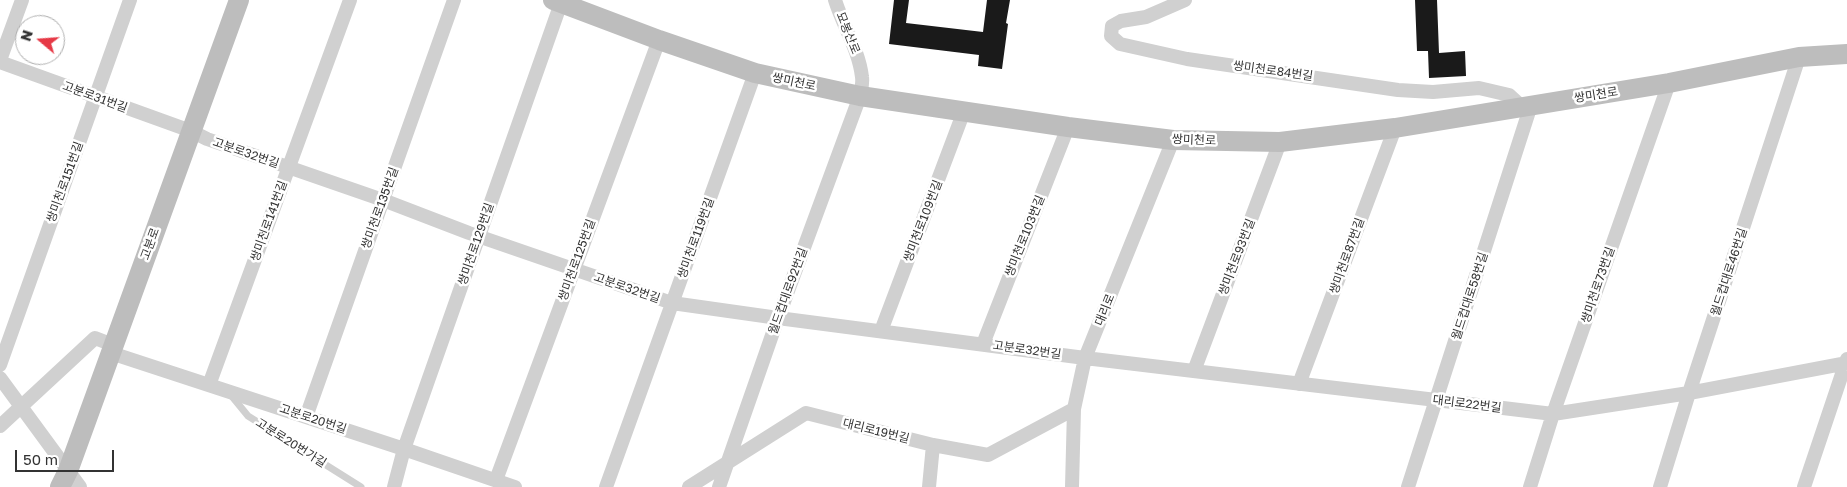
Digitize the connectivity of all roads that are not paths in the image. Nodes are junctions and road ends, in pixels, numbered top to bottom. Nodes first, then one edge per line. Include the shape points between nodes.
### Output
1 (22, 0) edge
2 (130, 0) edge
3 (239, 0) edge
4 (350, 0) edge
5 (454, 0) edge
6 (835, 0) edge
7 (1185, 0) edge
8 (557, 2) edge
9 (659, 40) junction
10 (1847, 54) edge
11 (1799, 57) junction
12 (0, 61) edge
13 (755, 73) junction
14 (1668, 83) junction
15 (860, 96) junction
16 (96, 97) junction
17 (1526, 106) junction
18 (964, 111) junction
19 (1068, 127) junction
20 (1395, 128) junction
21 (191, 131) junction
22 (1173, 140) junction
23 (1280, 142) junction
24 (289, 168) junction
25 (383, 200) junction
26 (479, 236) junction
27 (574, 270) junction
28 (672, 303) junction
29 (778, 318) junction
30 (881, 332) junction
31 (982, 344) junction
32 (112, 349) junction
33 (1085, 358) junction
34 (1847, 362) edge
35 (0, 365) edge
36 (1194, 371) junction
37 (0, 378) edge
38 (1299, 384) junction
39 (209, 385) junction
40 (228, 391) junction
41 (1689, 393) junction
42 (1436, 400) junction
43 (21, 406) junction
44 (1074, 409) junction
45 (1553, 414) junction
46 (306, 417) junction
47 (0, 426) edge
48 (933, 445) junction
49 (404, 449) junction
50 (726, 463) junction
51 (496, 480) junction
52 (69, 482) edge
53 (361, 487) edge
54 (394, 487) edge
55 (515, 487) edge
56 (606, 487) edge
57 (689, 487) edge
58 (719, 487) edge
59 (929, 487) edge
60 (1072, 487) edge
61 (1408, 487) edge
62 (1530, 487) edge
63 (1660, 487) edge
64 (1804, 487) edge

1 - 12 street
2 - 16 street, 쌍미천로151번길
3 - 21 street, 고분로
4 - 24 street, 쌍미천로141번길
5 - 25 street, 쌍미천로135번길
6 - 15 street, 묘봉산로 via 856,52 862,78
7 - 17 street, 쌍미천로84번길 via 1146,18 1121,21 1112,26 1111,36 1120,44 1187,59 1398,90 1433,92 1479,88 1509,95
8 - 9 street, 쌍미천로
8 - 26 street, 쌍미천로129번길
9 - 13 street, 쌍미천로
9 - 27 street, 쌍미천로125번길
10 - 11 street, 쌍미천로
11 - 14 street, 쌍미천로
11 - 41 street, 월드컵대로46번길
12 - 16 street, 고분로31번길
13 - 15 street, 쌍미천로
13 - 28 street, 쌍미천로119번길
14 - 17 street, 쌍미천로
14 - 45 street, 쌍미천로73번길
15 - 18 street, 쌍미천로
15 - 29 street, 월드컵대로92번길
16 - 21 street, 고분로31번길
16 - 35 street, 쌍미천로151번길
17 - 20 street, 쌍미천로
17 - 42 street, 월드컵대로58번길
18 - 19 street, 쌍미천로
18 - 30 street, 쌍미천로109번길
19 - 22 street, 쌍미천로
19 - 31 street, 쌍미천로103번길
20 - 23 street, 쌍미천로
20 - 38 street, 쌍미천로87번길
21 - 24 street, 고분로32번길
21 - 32 street, 고분로
22 - 23 street, 쌍미천로
22 - 33 street, 대리로
23 - 36 street, 쌍미천로93번길
24 - 25 street, 고분로32번길
24 - 39 street, 쌍미천로141번길
25 - 26 street, 고분로32번길
25 - 46 street, 쌍미천로135번길
26 - 27 street, 고분로32번길
26 - 49 street, 쌍미천로129번길
27 - 28 street, 고분로32번길
27 - 51 street, 쌍미천로125번길
28 - 29 street, 고분로32번길
28 - 56 street, 쌍미천로119번길
29 - 30 street, 고분로32번길
29 - 50 street, 월드컵대로92번길
30 - 31 street, 고분로32번길
31 - 33 street, 고분로32번길
32 - 39 street, 고분로20번길
32 - 43 street, 고분로20번길 via 95,338
32 - 52 street, 고분로
33 - 36 street, 대리로22번길
33 - 44 street, 대리로
34 - 41 street, 대리로22번길
34 - 64 street
36 - 38 street, 대리로22번길
37 - 43 street
38 - 42 street, 대리로22번길
39 - 40 street, 고분로20번길
40 - 46 street, 고분로20번길
40 - 53 lane, 고분로20번가길 via 248,416
41 - 45 street, 대리로22번길
41 - 63 street, 월드컵대로46번길
42 - 45 street, 대리로22번길
42 - 61 street, 월드컵대로58번길
43 - 47 street
43 - 52 street
44 - 48 street, 대리로19번길 via 988,455
44 - 60 street, 대리로
45 - 62 street, 쌍미천로73번길
46 - 49 street, 고분로20번길
48 - 50 street, 대리로19번길 via 806,413
48 - 59 street
49 - 51 street, 고분로20번길
49 - 54 street, 쌍미천로129번길
50 - 57 street, 대리로19번길
50 - 58 street, 월드컵대로92번길
51 - 55 street, 고분로20번길

